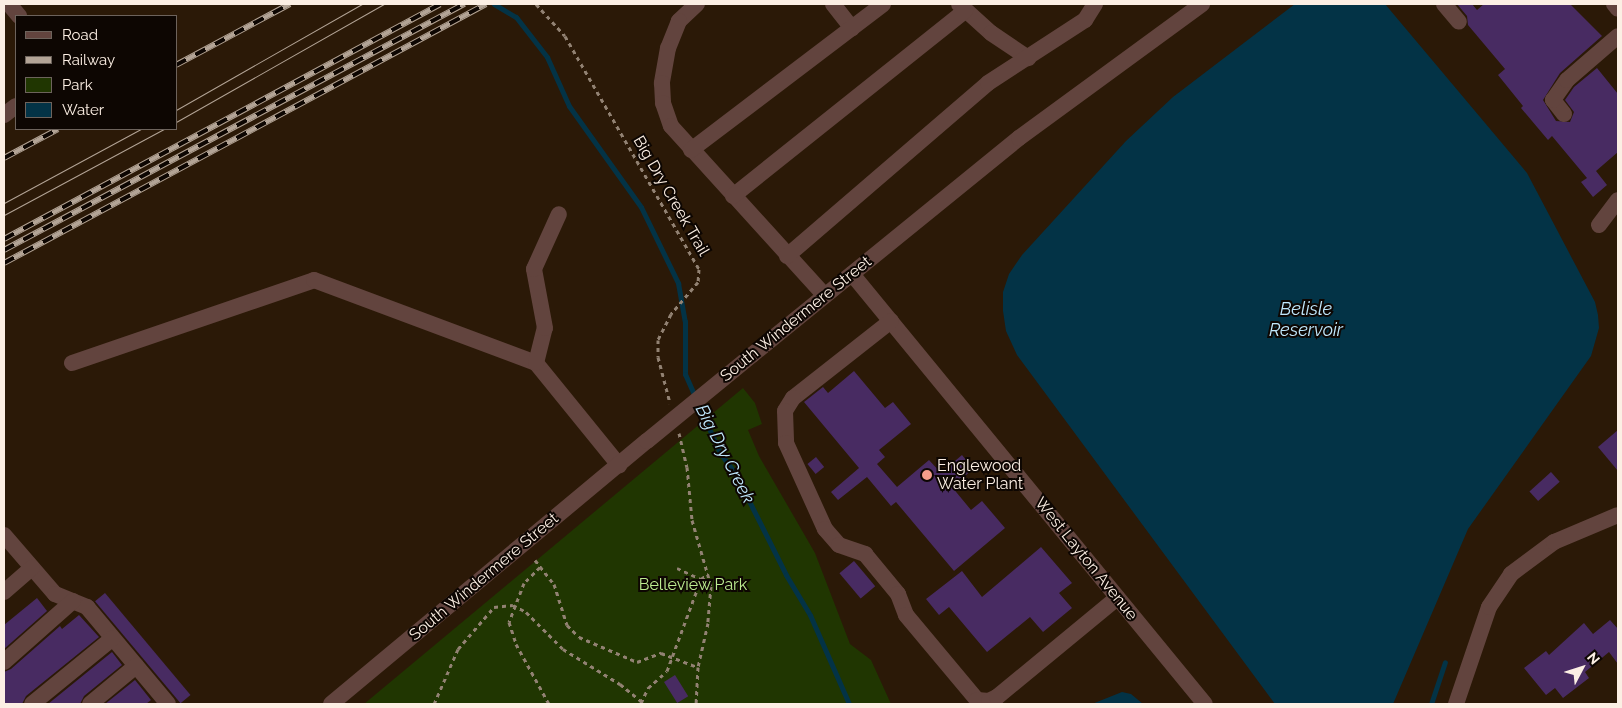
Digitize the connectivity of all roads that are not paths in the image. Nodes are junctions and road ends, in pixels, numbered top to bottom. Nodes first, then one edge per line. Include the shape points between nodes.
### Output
1 (10, 4) edge
2 (697, 4) edge
3 (833, 4) edge
4 (883, 4) edge
5 (1094, 4) edge
6 (1202, 4) edge
7 (1444, 4) edge
8 (962, 8) edge
9 (18, 15) edge
10 (1459, 22) dead end
11 (852, 28) junction
12 (1618, 36) edge
13 (1028, 58) junction
14 (15, 107) edge
15 (1564, 114) dead end
16 (4, 115) edge
17 (691, 150) junction
18 (732, 196) junction
19 (1618, 200) edge
20 (559, 214) dead end
21 (1599, 225) dead end
22 (787, 256) junction
23 (852, 274) junction
24 (825, 296) junction
25 (891, 321) junction
26 (536, 362) junction
27 (72, 363) dead end
28 (619, 465) junction
29 (1618, 515) edge
30 (4, 535) edge
31 (32, 568) junction
32 (4, 592) edge
33 (1118, 598) junction
34 (74, 601) junction
35 (113, 638) junction
36 (4, 662) edge
37 (136, 666) junction
38 (982, 702) edge
39 (163, 703) edge
40 (32, 704) edge
41 (90, 704) edge
42 (331, 704) edge
43 (1205, 704) edge
44 (1456, 704) edge

1 - 9 street
2 - 17 street via 679,21 668,48 662,83 663,103 672,126
3 - 11 street
4 - 11 street
5 - 13 street via 1085,20
6 - 23 street, South Windermere Street via 1019,138
7 - 10 street
8 - 13 street
8 - 18 street
11 - 17 street
12 - 15 street via 1567,80 1553,100
13 - 22 street via 988,83
14 - 16 street
17 - 18 street
18 - 22 street
19 - 21 street
20 - 26 street via 534,269 545,328
22 - 24 street
23 - 24 street, South Windermere Street
23 - 25 street, West Layton Avenue
24 - 28 street, South Windermere Street, bridge
25 - 33 street, West Layton Avenue
25 - 38 street via 793,398 786,411 786,444 826,529 839,545 865,554 898,594 906,615
26 - 27 street via 314,280
26 - 28 street
28 - 42 street, South Windermere Street
29 - 44 street via 1537,552 1506,580 1489,607
30 - 31 street
31 - 32 street
31 - 34 street via 54,594
33 - 38 street via 997,697
33 - 43 street, West Layton Avenue
34 - 35 street via 87,607
34 - 36 street
35 - 37 street
35 - 40 street
37 - 39 street
37 - 41 street

